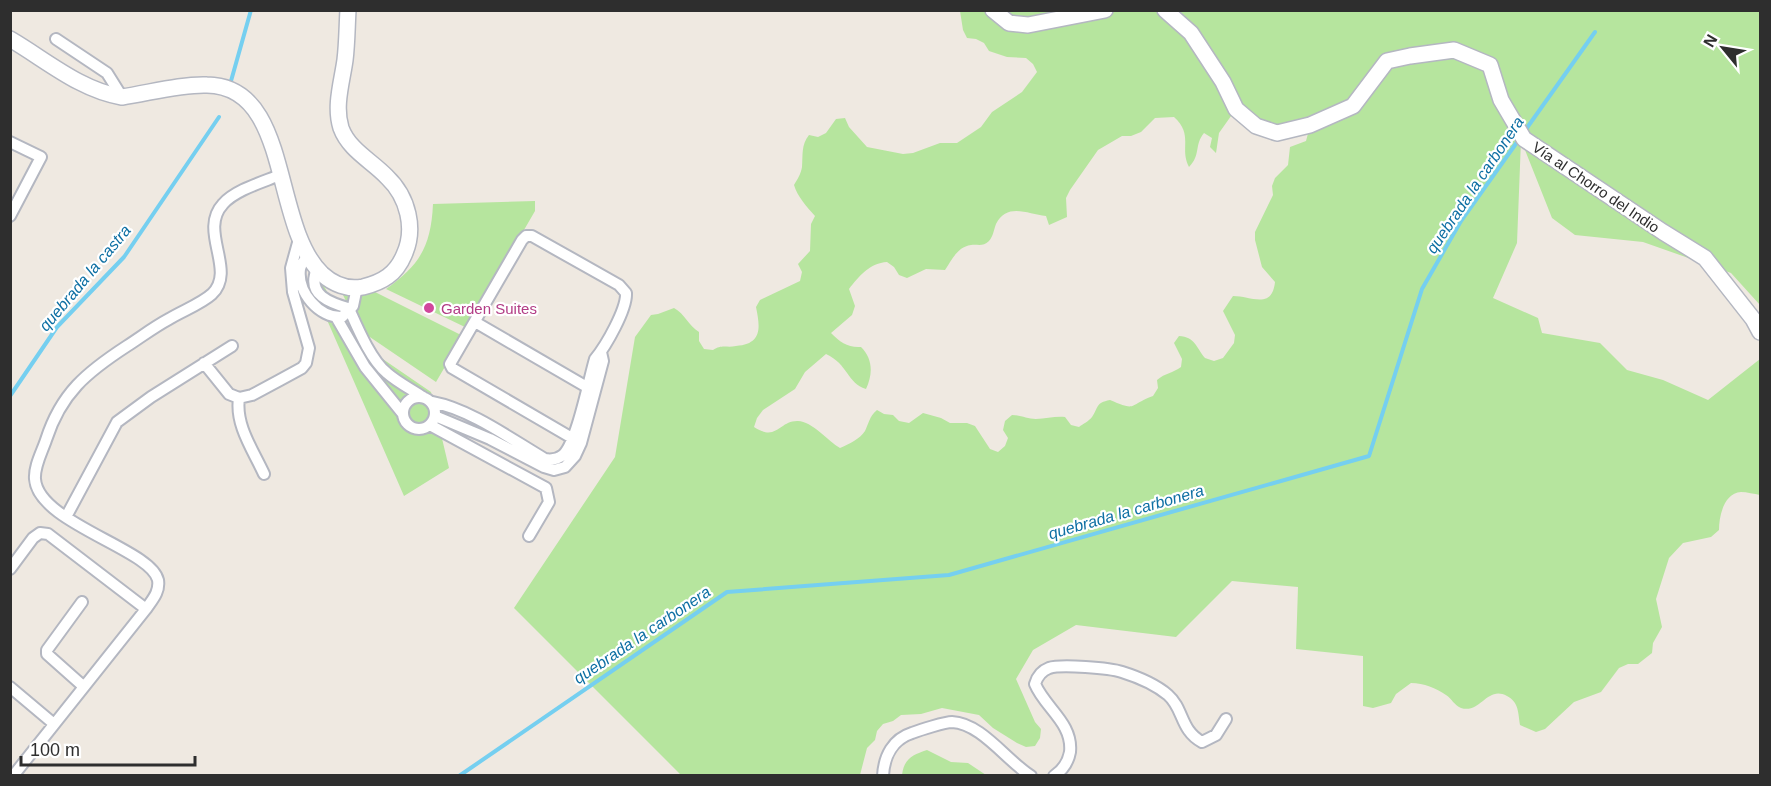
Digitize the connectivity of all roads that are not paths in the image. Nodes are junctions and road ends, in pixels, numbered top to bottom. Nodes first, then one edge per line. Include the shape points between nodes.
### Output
1 (348, 10) edge
2 (993, 10) edge
3 (1105, 10) edge
4 (1166, 10) edge
5 (10, 39) edge
6 (56, 39) dead end
7 (122, 97) junction
8 (10, 142) edge
9 (280, 175) junction
10 (10, 216) edge
11 (299, 239) junction
12 (307, 256) junction
13 (317, 269) junction
14 (357, 287) junction
15 (351, 310) junction
16 (336, 317) junction
17 (475, 322) junction
18 (1761, 332) edge
19 (232, 346) dead end
20 (204, 363) junction
21 (591, 390) junction
22 (239, 398) junction
23 (427, 399) junction
24 (403, 414) junction
25 (433, 420) junction
26 (492, 434) junction
27 (577, 441) junction
28 (264, 474) dead end
29 (66, 517) junction
30 (529, 536) dead end
31 (10, 569) edge
32 (82, 602) dead end
33 (146, 609) junction
34 (83, 686) junction
35 (10, 687) edge
36 (1226, 719) dead end
37 (54, 724) junction
38 (13, 776) edge
39 (883, 776) edge
40 (1031, 776) edge
41 (1054, 776) edge

1 - 14 street via 338,107 341,128 351,144 396,187 410,227 410,242 390,277
2 - 3 street via 1009,23 1028,25
4 - 18 street, Vía al Chorro del Indio via 1191,33 1236,109 1256,126 1277,133 1310,125 1353,106 1387,61 1454,50 1490,65 1501,100 1524,139 1705,258
5 - 7 street via 79,82
6 - 7 street via 108,74
7 - 9 street via 207,84 228,88 246,99 258,113 270,134
8 - 10 street via 41,157
9 - 11 street
9 - 29 street via 224,202 218,211 213,228 221,275 212,294 95,368 59,407 35,479 41,495
11 - 12 street
11 - 22 street via 291,268 308,358 302,368
12 - 13 street
12 - 16 street via 300,267 309,299 315,307
13 - 14 street via 340,286
13 - 15 street via 313,280 320,295
14 - 15 street
15 - 16 street
15 - 23 street via 381,367
16 - 24 street via 365,367
17 - 21 street
17 - 21 street via 526,236 619,285 626,292 624,309 601,352 603,361
17 - 27 street via 450,364 452,368
19 - 20 street
20 - 22 street via 229,394
20 - 29 street via 117,422
21 - 27 street
22 - 28 street via 240,422
23 - 24 street via 409,401
23 - 25 street
23 - 26 street via 453,408
24 - 25 street via 411,427 421,429
25 - 26 street
25 - 30 street via 546,488 549,502
26 - 27 street via 554,470 566,467 575,456
29 - 33 street via 138,559 154,573 158,589
31 - 33 street via 33,538 48,534
32 - 34 street via 47,654
33 - 34 street
34 - 37 street
35 - 37 street
36 - 41 street via 1216,735 1202,742 1187,730 1168,695 1141,679 1120,671 1049,668 1037,677 1035,686 1067,732 1070,748 1068,763
37 - 38 street
39 - 40 street via 887,756 900,738 952,722 986,738

